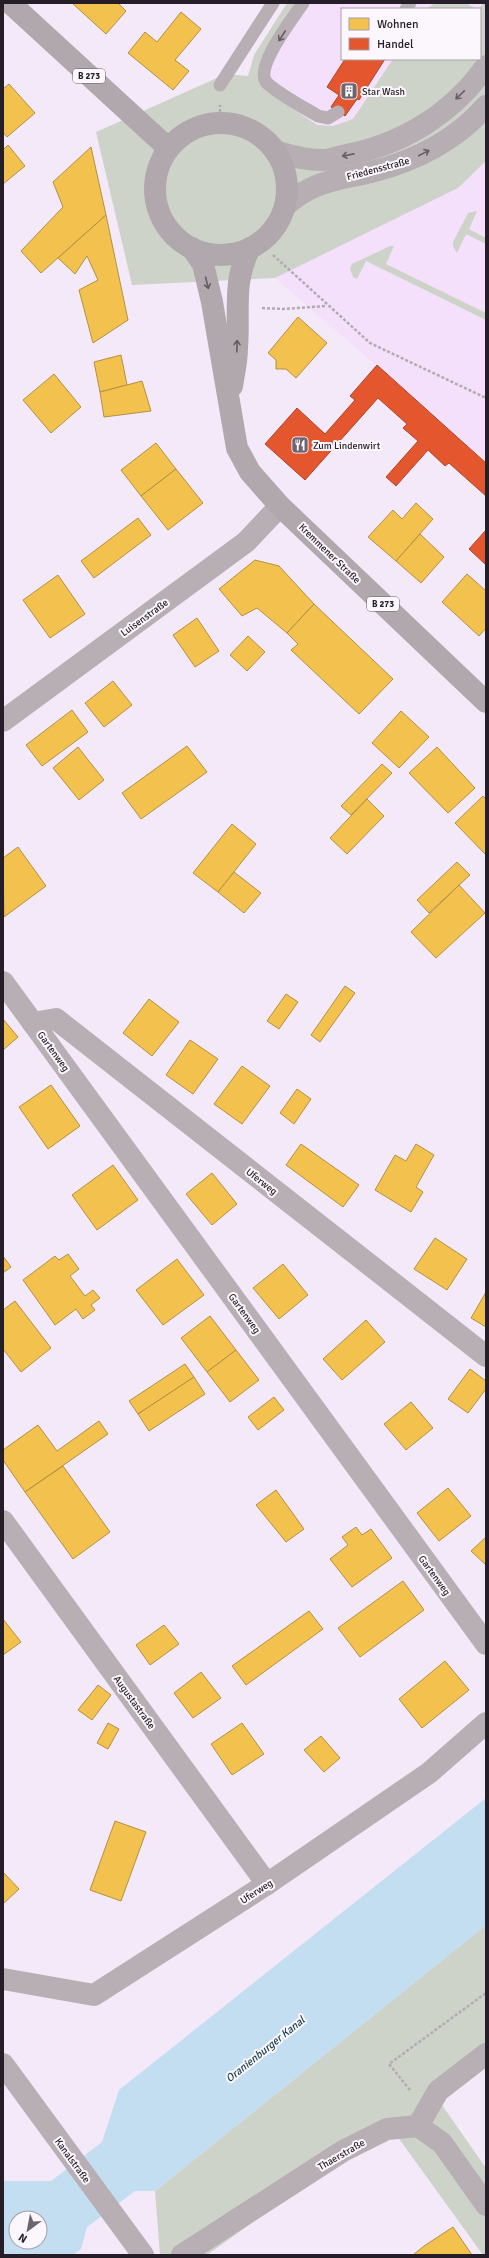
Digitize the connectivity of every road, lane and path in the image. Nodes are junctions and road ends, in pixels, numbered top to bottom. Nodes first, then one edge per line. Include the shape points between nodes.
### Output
1 (10, 3) edge
2 (273, 3) edge
3 (303, 3) edge
4 (486, 66) edge
5 (220, 85) dead end
6 (338, 112) dead end
7 (482, 114) edge
8 (168, 148) junction
9 (275, 151) junction
10 (285, 206) junction
11 (254, 245) junction
12 (192, 248) junction
13 (327, 306) junction
14 (255, 307) dead end
15 (486, 398) edge
16 (230, 399) junction
17 (280, 506) junction
18 (486, 702) edge
19 (3, 722) edge
20 (3, 982) edge
21 (33, 1023) junction
22 (486, 1356) edge
23 (3, 1521) edge
24 (486, 1644) edge
25 (486, 1723) edge
26 (267, 1884) junction
27 (3, 1980) edge
28 (486, 1993) edge
29 (486, 2054) edge
30 (3, 2064) edge
31 (389, 2064) dead end
32 (418, 2126) junction
33 (486, 2205) edge
34 (143, 2255) edge
35 (182, 2255) edge

1 - 8 main road, B 273
2 - 5 lane
3 -> 6 lane via 267,59 263,72 266,82 318,116 328,118
4 -> 9 street, Friedensstraße via 436,118 403,138 365,152 324,160 294,157
10 -> 7 street, Friedensstraße via 299,192 414,158 448,140
8 - 9 main road via 191,129 220,122 247,128 263,138
8 - 12 main road via 160,162 156,177 155,198 168,228 174,236
9 - 10 main road via 286,177
10 - 11 main road via 275,226
11 - 12 main road via 221,255
11 - 13 path
16 -> 11 main road, Kremmener Straße / B 273 via 237,348 236,302 242,263
12 -> 16 main road, Kremmener Straße / B 273 via 203,264
13 - 14 path via 283,309
13 - 15 path via 370,343
16 - 17 main road, Kremmener Straße / B 273 via 233,432 240,457
17 - 18 main road, Kremmener Straße / B 273
17 - 19 street, Luisenstraße via 246,542
20 - 21 street, Gartenweg
21 - 22 street, Uferweg via 56,1019
21 - 24 street, Gartenweg
23 - 26 street, Augustastraße
25 - 26 street, Uferweg via 430,1773
26 - 27 street, Uferweg via 94,1995
28 - 31 path
29 - 32 street via 438,2091
30 - 34 street, Kanalstraße
32 - 33 street via 442,2143
32 - 35 street, Thaerstraße via 387,2129 343,2151

